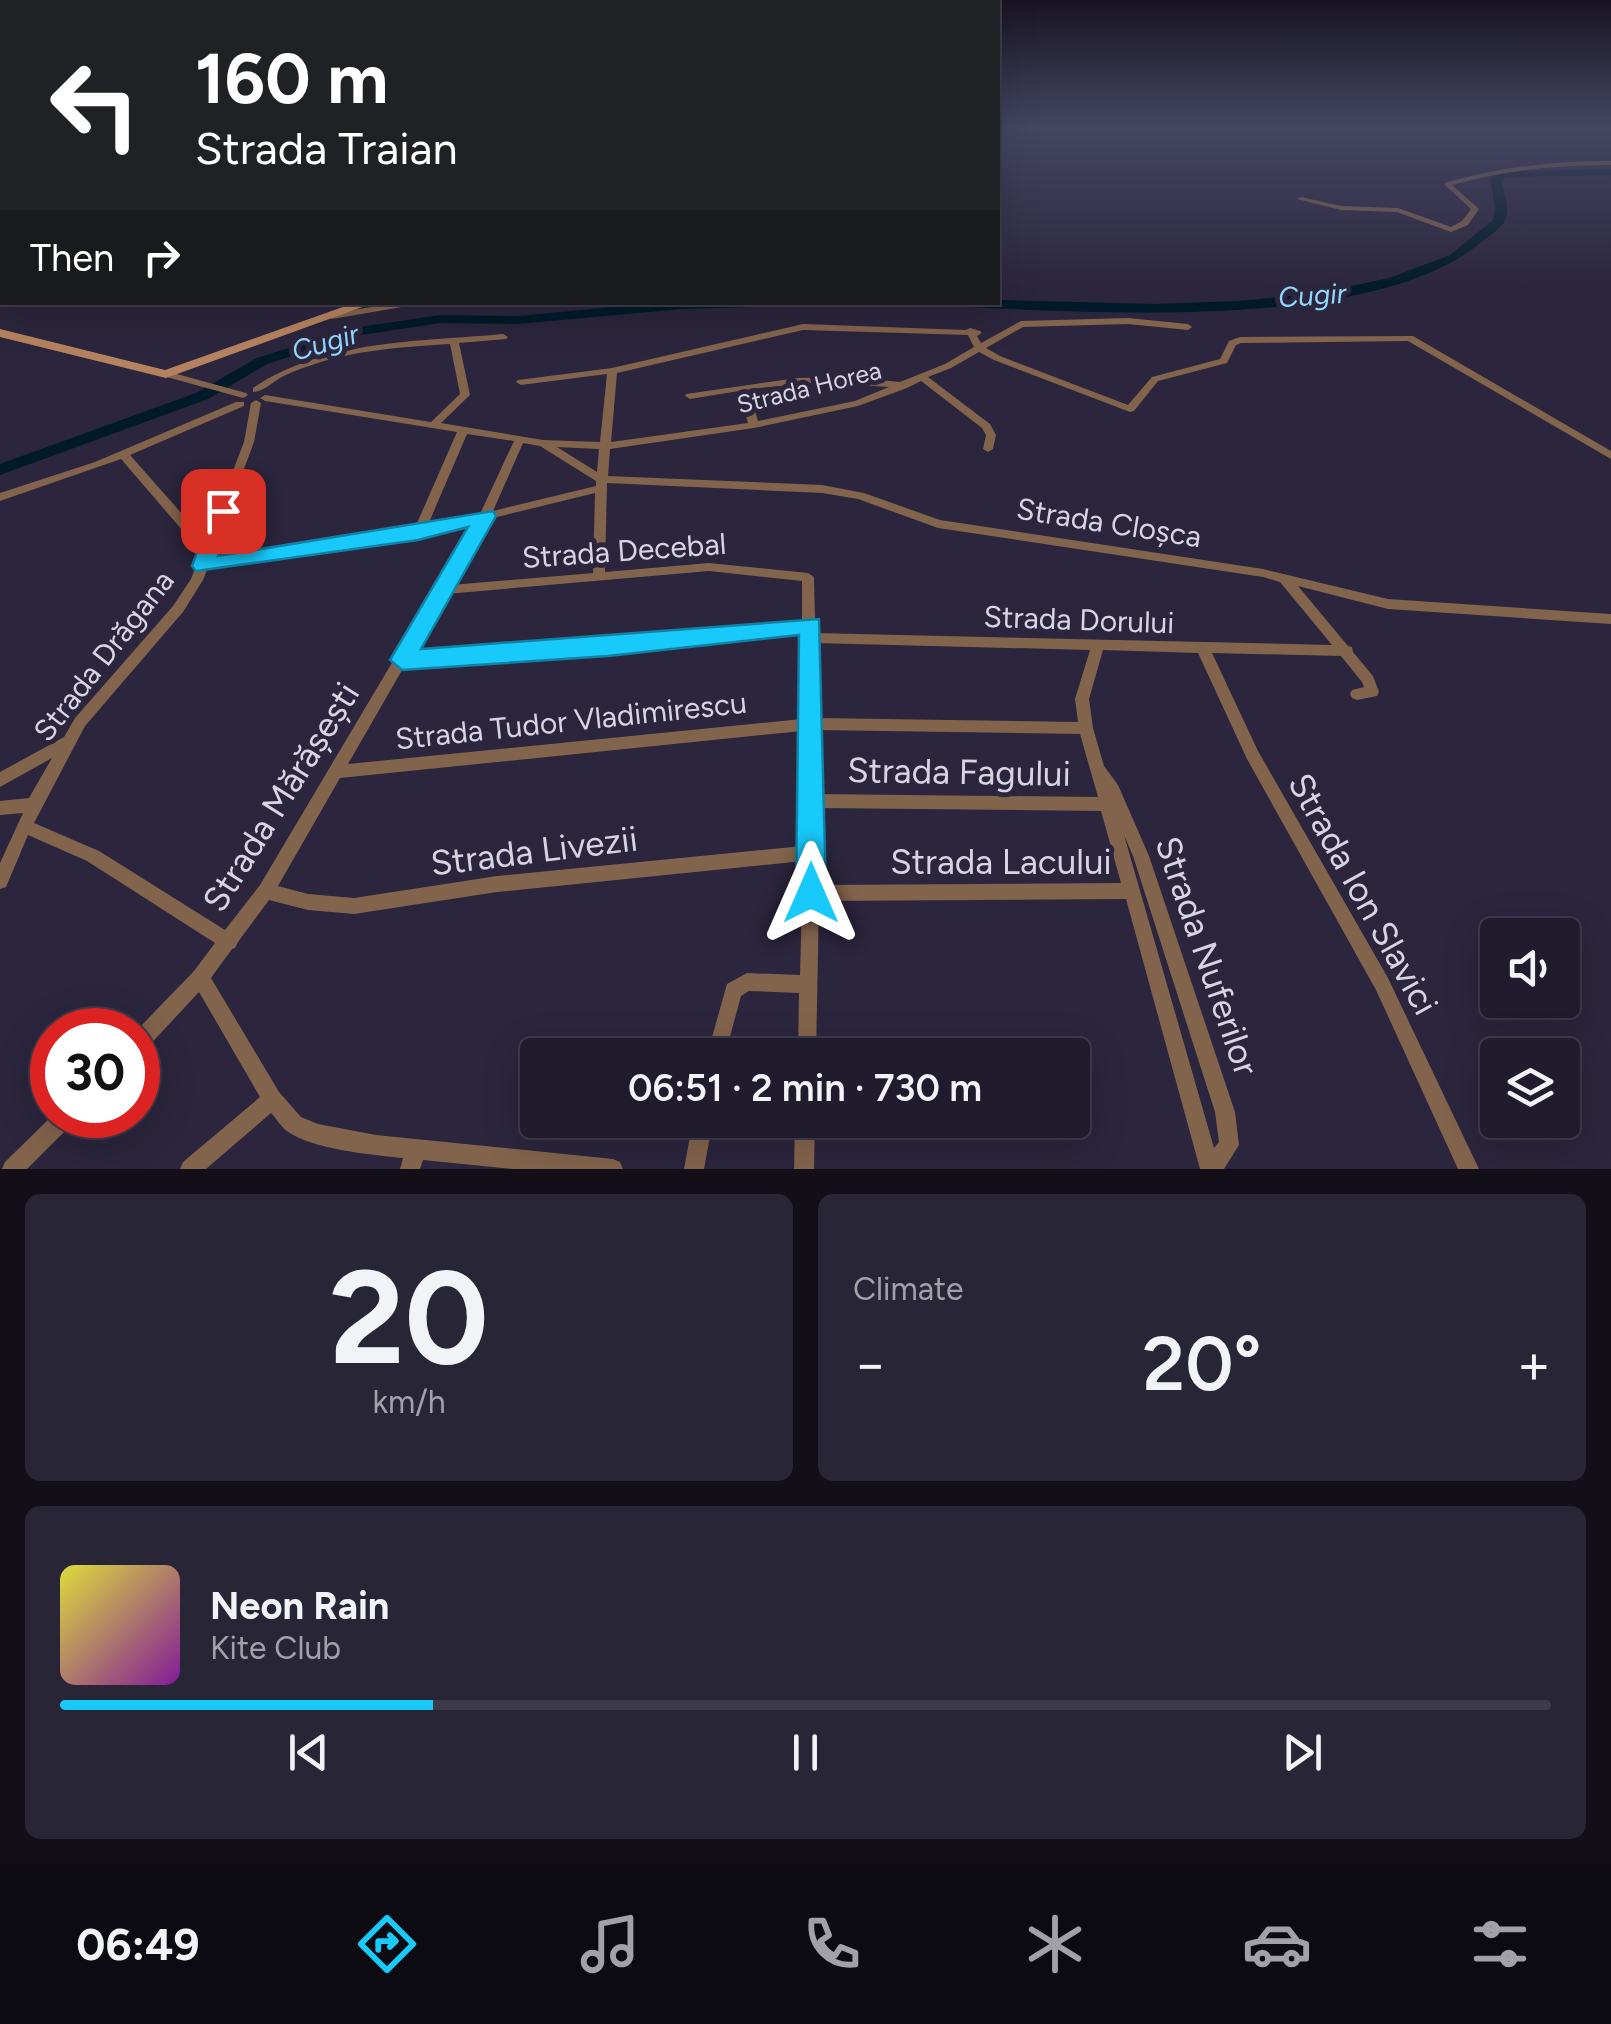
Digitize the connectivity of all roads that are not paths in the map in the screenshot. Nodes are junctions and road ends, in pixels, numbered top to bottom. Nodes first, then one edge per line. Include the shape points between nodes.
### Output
1 (1453, 182) edge
2 (1301, 198) dead end
3 (362, 305) edge
4 (388, 305) edge
5 (332, 316) junction
6 (1188, 327) dead end
7 (970, 331) junction
8 (2, 334) edge
9 (503, 336) dead end
10 (996, 336) junction
11 (454, 342) junction
12 (979, 348) junction
13 (612, 370) junction
14 (166, 374) junction
15 (922, 378) junction
16 (520, 382) dead end
17 (904, 386) junction
18 (743, 387) junction
19 (690, 396) dead end
20 (239, 397) junction
21 (259, 397) junction
22 (434, 424) junction
23 (754, 425) junction
24 (464, 429) junction
25 (520, 439) junction
26 (543, 443) junction
27 (606, 446) junction
28 (988, 448) dead end
29 (123, 454) junction
30 (1611, 456) edge
31 (601, 483) junction
32 (0, 496) edge
33 (485, 516) junction
34 (418, 533) junction
35 (206, 559) junction
36 (599, 575) junction
37 (1284, 578) junction
38 (442, 590) junction
39 (1611, 619) edge
40 (811, 632) junction
41 (1098, 645) junction
42 (1203, 648) junction
43 (1347, 652) junction
44 (402, 660) junction
45 (1357, 694) dead end
46 (810, 724) junction
47 (1086, 728) junction
48 (67, 742) junction
49 (1096, 766) junction
50 (338, 772) junction
51 (0, 780) edge
52 (811, 800) junction
53 (1106, 804) junction
54 (34, 805) junction
55 (0, 808) edge
56 (24, 826) junction
57 (811, 853) junction
58 (0, 881) edge
59 (266, 892) junction
60 (1130, 892) junction
61 (811, 893) junction
62 (230, 942) junction
63 (200, 977) junction
64 (808, 984) junction
65 (160, 1020) edge
66 (720, 1038) edge
67 (806, 1038) edge
68 (272, 1099) junction
69 (44, 1138) edge
70 (700, 1138) edge
71 (805, 1138) edge
72 (413, 1158) edge
73 (12, 1169) edge
74 (190, 1169) edge
75 (613, 1169) edge
76 (694, 1169) edge
77 (804, 1169) edge
78 (1211, 1169) edge
79 (1469, 1169) edge

1 - 2 street via 1446,184 1476,209 1451,230 1398,210
3 - 5 main road
4 - 5 street
5 - 14 main road
6 - 10 street, Strada Horea via 1034,322
7 - 10 street
7 - 12 street
7 - 13 street via 803,327
8 - 14 main road
9 - 11 street
10 - 12 street, Strada Horea
11 - 21 street via 325,359 281,374
11 - 22 street via 465,395
12 - 15 street, Strada Horea
12 - 30 street via 1130,409 1155,379 1216,365 1232,343 1257,337 1410,338
13 - 16 street
13 - 27 street
14 - 20 street
15 - 17 street, Strada Horea
15 - 28 street via 986,426
17 - 18 street via 824,376
17 - 23 street, Strada Horea
18 - 19 street
18 - 23 street
20 - 21 street
20 - 29 street
21 - 22 street
21 - 35 street, Strada Drăgana via 250,442
22 - 24 street
23 - 27 street, Strada Horea
24 - 25 street
24 - 34 street
25 - 26 street
25 - 33 street, Strada Mărășești
26 - 27 street, Strada Horea
26 - 31 street
27 - 31 street
29 - 32 street
29 - 35 street
31 - 33 street
31 - 36 street
31 - 37 street, Strada Cloșca via 822,489 938,524
33 - 34 street
33 - 38 street, Strada Mărășești
34 - 35 street
35 - 48 street, Strada Drăgana via 178,609
36 - 38 street, Strada Decebal
36 - 40 street, Strada Decebal via 709,567 808,577
37 - 39 street, Strada Cloșca via 1388,604
37 - 43 street
38 - 44 street, Strada Mărășești
40 - 41 street, Strada Dorului
40 - 44 street, Strada Dorului
40 - 46 street
41 - 42 street, Strada Dorului
41 - 47 street, Strada Nuferilor via 1082,698
42 - 43 street, Strada Dorului
42 - 79 street, Strada Ion Slavici via 1252,755 1366,952
43 - 45 street via 1371,686 1372,692
44 - 50 street, Strada Mărășești
46 - 47 street, Strada Tudor Vladimirescu
46 - 50 street, Strada Tudor Vladimirescu
46 - 52 street
47 - 49 street, Strada Nuferilor
48 - 51 street
48 - 54 street, Strada Drăgana
49 - 53 street, Strada Nuferilor
49 - 78 street, Strada Nuferilor via 1114,790 1141,856 1226,1112 1229,1146
50 - 59 street, Strada Mărășești
52 - 53 street, Strada Fagului
52 - 57 street
53 - 60 street, Strada Nuferilor
54 - 55 street
54 - 56 street, Strada Drăgana
56 - 58 street, Strada Drăgana
56 - 62 street via 93,856
57 - 59 street, Strada Livezii via 533,880 354,906
57 - 61 street
59 - 62 street, Strada Mărășești
60 - 61 street, Strada Lacului
60 - 78 street, Strada Nuferilor
61 - 64 street
62 - 63 street, Strada Mărășești
63 - 65 street, Strada Mărășești
63 - 68 street
64 - 66 street via 748,982 733,990
64 - 67 street
68 - 72 street via 294,1124 316,1134
68 - 74 street
69 - 73 street
70 - 76 street
71 - 77 street
72 - 75 street

